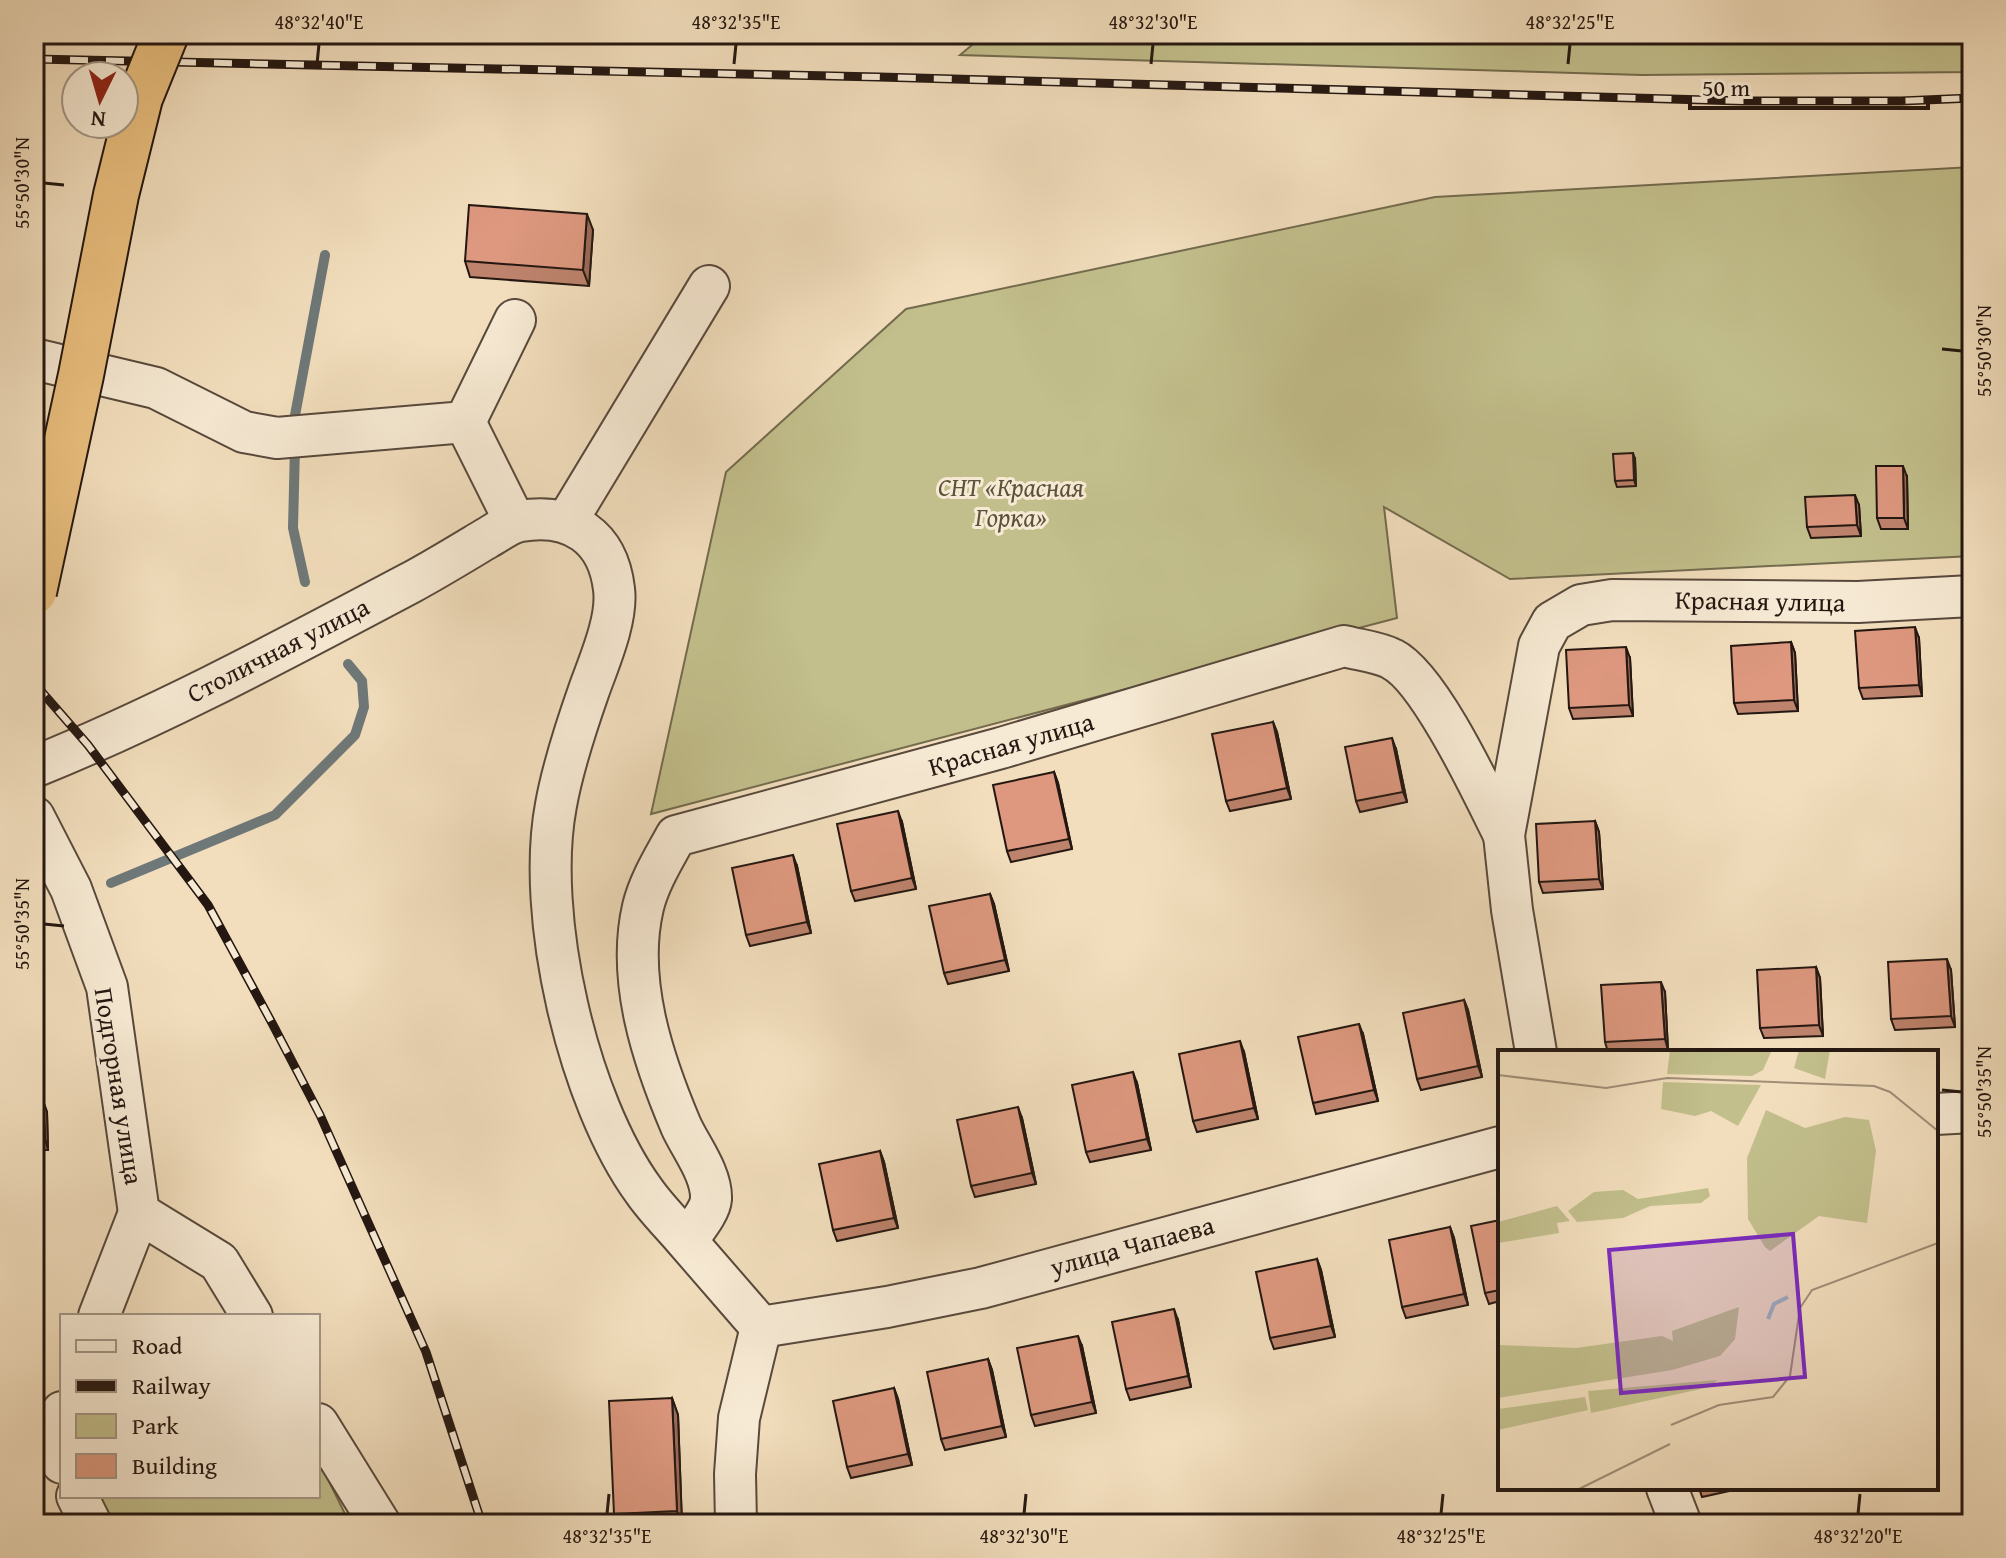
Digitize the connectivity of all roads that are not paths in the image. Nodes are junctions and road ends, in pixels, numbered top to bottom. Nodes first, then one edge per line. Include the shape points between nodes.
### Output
1 (166, 34) edge
2 (709, 286) dead end
3 (515, 320) dead end
4 (34, 359) edge
5 (465, 422) junction
6 (567, 521) junction
7 (515, 522) junction
8 (34, 592) edge
9 (1972, 596) edge
10 (34, 767) edge
11 (34, 817) edge
12 (1504, 835) junction
13 (1536, 1050) edge
14 (1972, 1112) edge
15 (1938, 1114) edge
16 (1498, 1148) edge
17 (139, 1213) junction
18 (687, 1241) junction
19 (100, 1314) edge
20 (251, 1314) edge
21 (761, 1327) junction
22 (320, 1427) edge
23 (1668, 1490) edge
24 (78, 1498) edge
25 (91, 1524) edge
26 (380, 1524) edge
27 (736, 1524) edge
28 (1681, 1524) edge

1 - 8 main road, bridge via 140,98 116,195
2 - 6 street
3 - 5 street
4 - 5 street via 156,388 244,432 277,438
5 - 7 street
6 - 7 street
6 - 18 street via 590,534 607,559 615,593 608,638 555,806 550,874 558,948 575,1033 605,1123 643,1191
7 - 10 street, Столичная улица via 245,668
9 - 12 street, Красная улица via 1858,602 1612,600 1581,605 1552,622 1539,646
11 - 17 street, Подгорная улица via 71,889 107,987
12 - 13 street
12 - 18 street, Красная улица via 1449,729 1417,682 1393,659 1344,646 1001,748 676,836 643,907 637,955 646,1021 663,1084 708,1181 711,1202
14 - 15 street
16 - 21 street, улица Чапаева via 981,1288
17 - 19 street
17 - 20 street, Подгорная улица via 219,1262
18 - 21 street
21 - 27 street via 739,1418
22 - 26 street
23 - 28 street
24 - 25 street

